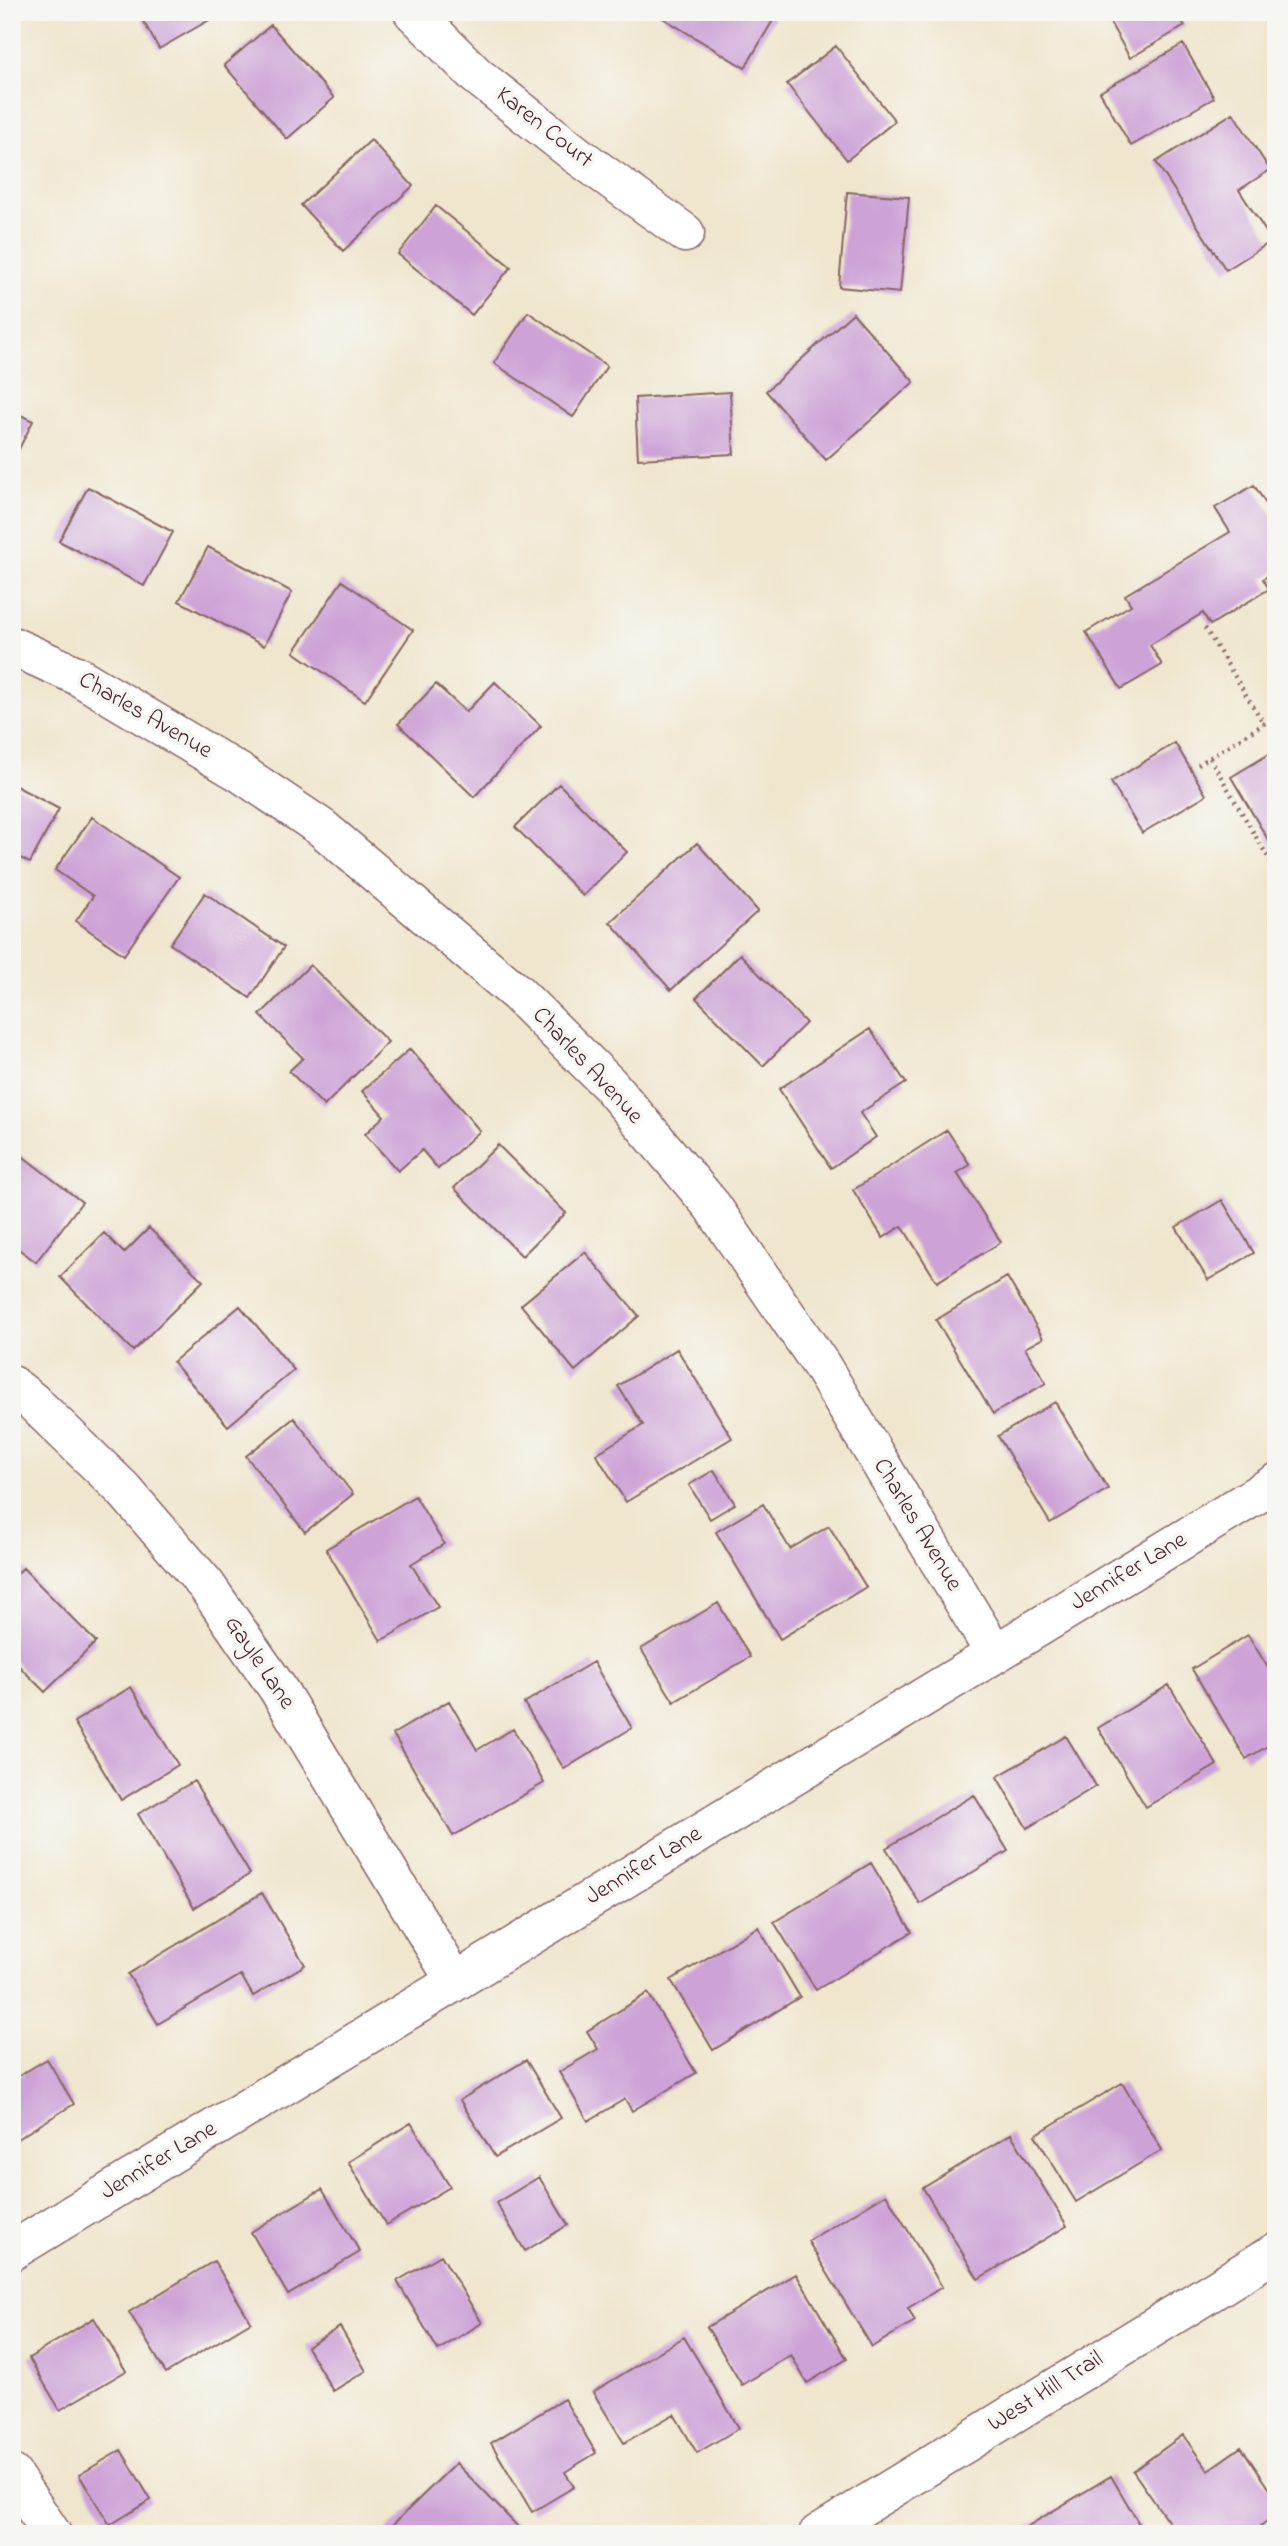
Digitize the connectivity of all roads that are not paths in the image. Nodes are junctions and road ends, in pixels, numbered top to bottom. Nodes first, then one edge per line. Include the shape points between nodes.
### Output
1 (414, 12) edge
2 (685, 233) dead end
3 (12, 646) edge
4 (12, 1385) edge
5 (1276, 1483) edge
6 (995, 1654) junction
7 (455, 1981) junction
8 (12, 2251) edge
9 (1276, 2252) edge
10 (12, 2474) edge
11 (52, 2534) edge
12 (818, 2534) edge

1 - 2 street, Karen Court via 477,76
3 - 6 street, Charles Avenue via 76,675 242,774 322,828 517,993 608,1084 712,1206 813,1353
4 - 7 street, Gayle Lane via 123,1489 205,1585 278,1689
5 - 6 street, Jennifer Lane
6 - 7 street, Jennifer Lane
7 - 8 street, Jennifer Lane
9 - 12 street, West Hill Trail
10 - 11 street

